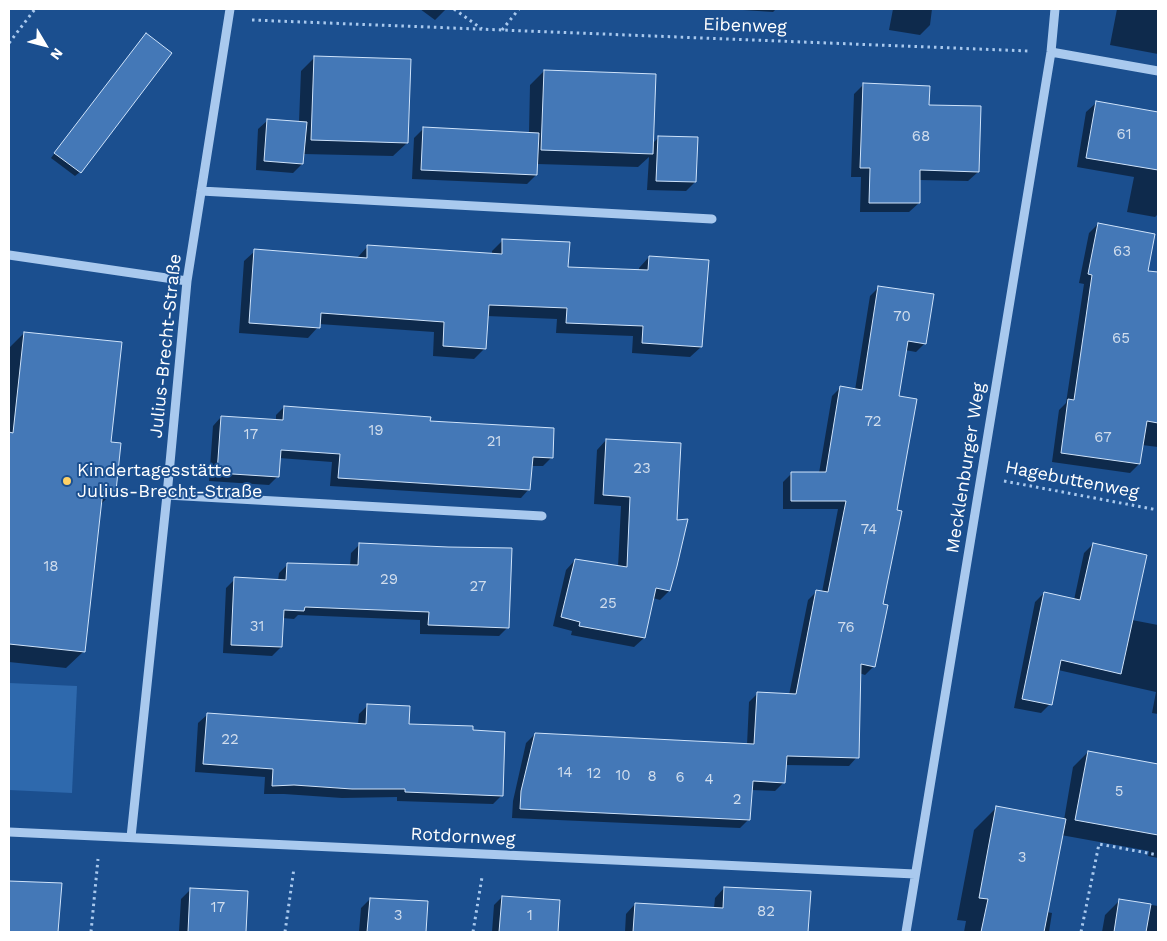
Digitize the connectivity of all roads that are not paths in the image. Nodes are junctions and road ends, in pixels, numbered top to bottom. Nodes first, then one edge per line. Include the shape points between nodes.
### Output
1 (230, 9) edge
2 (1055, 9) edge
3 (1051, 52) junction
4 (1158, 71) edge
5 (201, 191) junction
6 (712, 219) dead end
7 (9, 255) edge
8 (187, 281) junction
9 (167, 495) junction
10 (542, 516) dead end
11 (9, 832) edge
12 (131, 837) junction
13 (915, 874) junction
14 (906, 932) edge

1 - 5 street, Julius-Brecht-Straße
2 - 3 street, Mecklenburger Weg
3 - 4 street
3 - 13 street, Mecklenburger Weg
5 - 6 street
5 - 8 street, Julius-Brecht-Straße
7 - 8 street
8 - 9 street, Julius-Brecht-Straße
9 - 10 street
9 - 12 street, Julius-Brecht-Straße
11 - 12 street, Rotdornweg
12 - 13 street, Rotdornweg
13 - 14 street, Mecklenburger Weg

